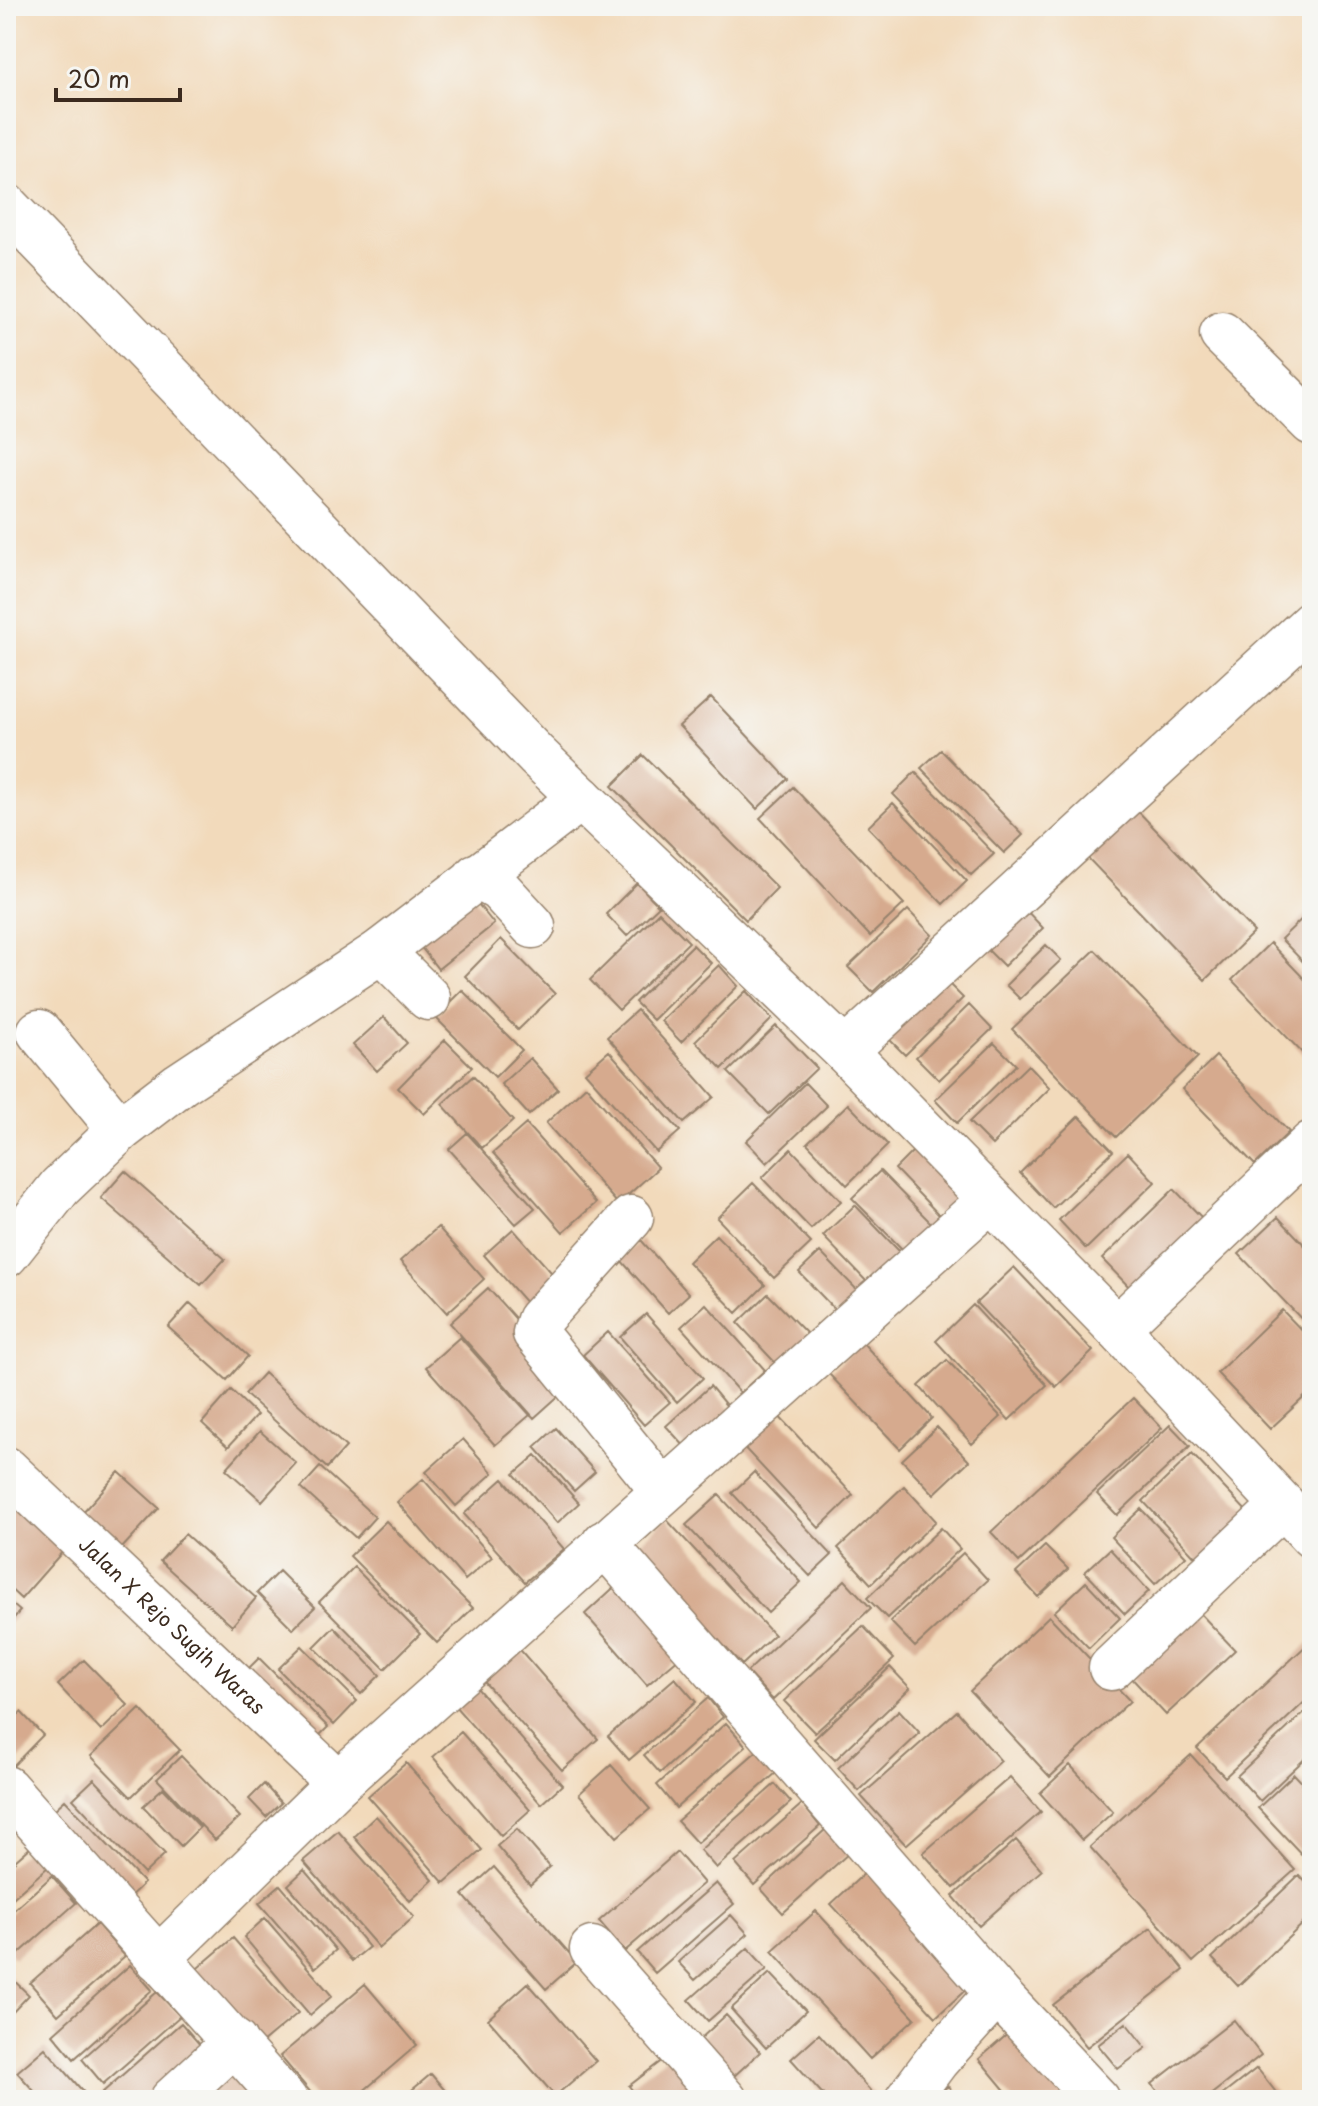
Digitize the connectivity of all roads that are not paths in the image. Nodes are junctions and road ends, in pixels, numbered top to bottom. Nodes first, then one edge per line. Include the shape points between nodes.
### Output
1 (6, 206) edge
2 (1222, 334) dead end
3 (1312, 423) edge
4 (1312, 623) edge
5 (577, 794) junction
6 (476, 876) junction
7 (533, 926) dead end
8 (381, 951) junction
9 (428, 998) dead end
10 (39, 1032) dead end
11 (845, 1051) junction
12 (101, 1106) junction
13 (1312, 1143) edge
14 (990, 1200) junction
15 (631, 1218) dead end
16 (6, 1255) edge
17 (1117, 1328) junction
18 (6, 1469) edge
19 (663, 1491) junction
20 (1283, 1505) junction
21 (1312, 1536) edge
22 (604, 1543) junction
23 (1111, 1668) dead end
24 (338, 1783) junction
25 (6, 1788) edge
26 (592, 1949) dead end
27 (158, 1959) junction
28 (997, 1993) junction
29 (235, 2042) junction
30 (172, 2100) edge
31 (285, 2100) edge
32 (725, 2100) edge
33 (907, 2100) edge
34 (1098, 2100) edge

1 - 5 street
2 - 3 street
4 - 11 street
5 - 6 street
5 - 11 street
6 - 7 street via 499,889
6 - 8 street
8 - 9 street
8 - 12 street via 193,1075
10 - 12 street
11 - 14 street
12 - 16 street via 60,1187
13 - 17 street
14 - 17 street
14 - 19 street
15 - 19 street via 539,1320 535,1333
17 - 20 street
18 - 24 street, Jalan X Rejo Sugih Waras
19 - 22 street
20 - 21 street
20 - 23 street
22 - 24 street
22 - 28 street
24 - 27 street
25 - 27 street
26 - 32 street
27 - 29 street
28 - 33 street
28 - 34 street
29 - 30 street
29 - 31 street

